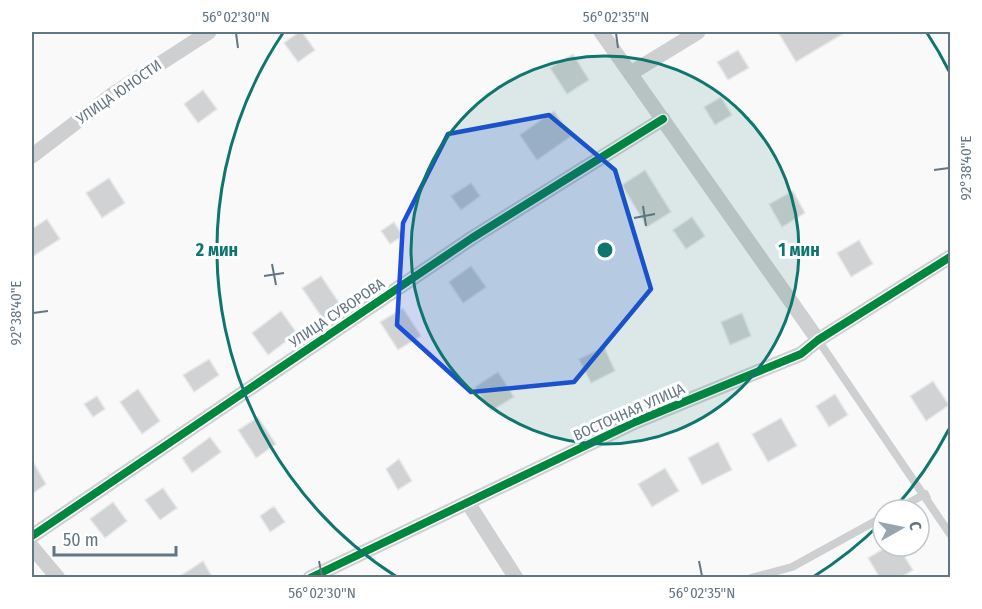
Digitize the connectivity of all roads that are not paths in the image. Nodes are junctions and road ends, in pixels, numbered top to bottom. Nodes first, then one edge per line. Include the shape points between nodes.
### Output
1 (209, 32) edge
2 (601, 32) edge
3 (698, 32) edge
4 (631, 73) junction
5 (663, 119) junction
6 (32, 156) edge
7 (951, 257) edge
8 (818, 340) junction
9 (925, 494) junction
10 (918, 498) edge
11 (468, 503) junction
12 (871, 524) edge
13 (950, 532) edge
14 (32, 536) edge
15 (32, 547) edge
16 (58, 578) edge
17 (310, 578) edge
18 (516, 578) edge
19 (751, 578) edge

1 - 6 street, УЛИЦА ЮНОСТИ via 113,94
2 - 4 street
3 - 4 street
4 - 5 street
5 - 8 street
5 - 14 street, УЛИЦА СУВОРОВА via 472,238
7 - 8 street, ВОСТОЧНАЯ УЛИЦА
8 - 9 lane
8 - 11 street, ВОСТОЧНАЯ УЛИЦА via 801,354 635,422
9 - 10 lane
9 - 13 lane
11 - 17 street, ВОСТОЧНАЯ УЛИЦА
11 - 18 street
12 - 19 lane via 792,567
15 - 16 street

